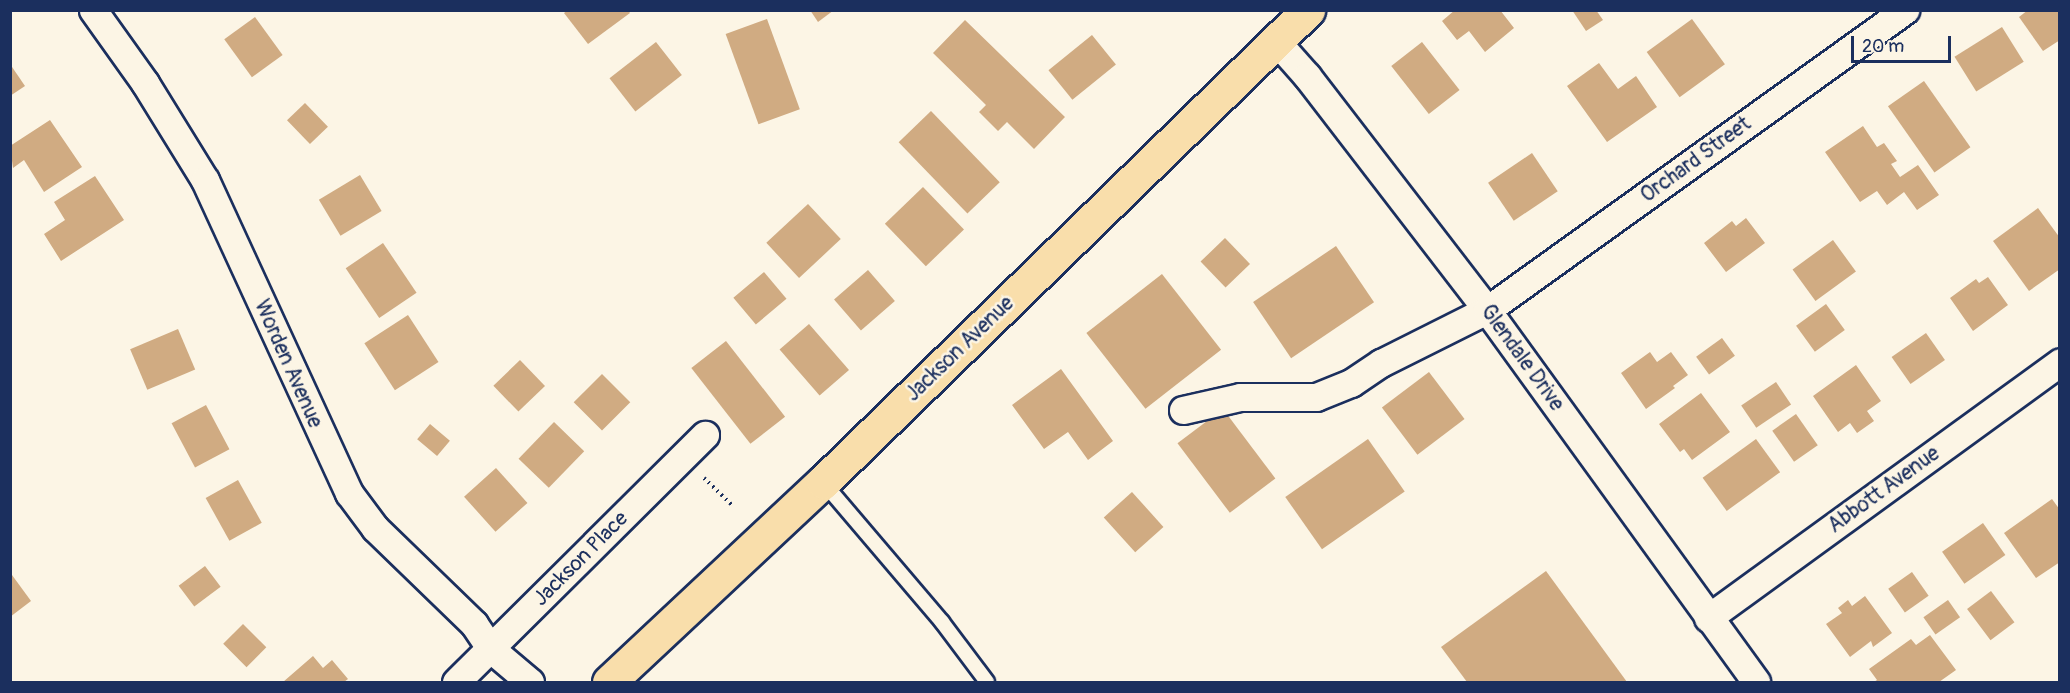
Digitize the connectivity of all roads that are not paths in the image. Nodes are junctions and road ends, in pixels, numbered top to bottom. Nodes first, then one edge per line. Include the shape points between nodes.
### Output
1 (93, 10) edge
2 (1308, 10) edge
3 (1905, 10) edge
4 (1276, 41) junction
5 (1488, 310) junction
6 (2060, 362) edge
7 (1183, 410) dead end
8 (705, 435) dead end
9 (823, 483) junction
10 (1708, 618) junction
11 (491, 649) junction
12 (456, 682) edge
13 (530, 682) edge
14 (609, 682) edge
15 (987, 682) edge
16 (1756, 682) edge

1 - 11 street, Worden Avenue via 145,83 205,180 349,493 375,528 474,624
2 - 4 main road, Jackson Avenue
3 - 5 street, Orchard Street
4 - 5 street, Glendale Drive
4 - 9 main road, Jackson Avenue
5 - 7 street, Orchard Street via 1381,363 1351,384 1316,397 1240,397
5 - 10 street, Glendale Drive
6 - 10 street, Abbott Avenue
8 - 11 street, Jackson Place
9 - 14 main road, Jackson Avenue
9 - 15 lane via 942,622
10 - 16 street, Glendale Drive
11 - 12 street, Jackson Place
11 - 13 street, Worden Avenue

